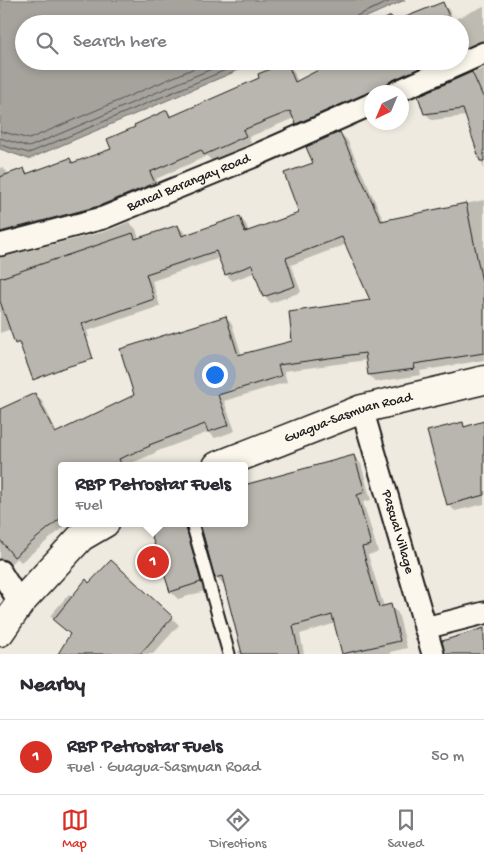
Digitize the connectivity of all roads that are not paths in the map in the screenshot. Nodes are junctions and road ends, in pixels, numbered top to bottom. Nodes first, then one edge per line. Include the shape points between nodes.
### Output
1 (484, 53) edge
2 (469, 60) edge
3 (446, 70) edge
4 (409, 86) edge
5 (364, 108) edge
6 (0, 246) edge
7 (484, 380) edge
8 (362, 409) junction
9 (227, 462) edge
10 (99, 527) edge
11 (193, 527) edge
12 (0, 572) edge
13 (20, 603) junction
14 (484, 613) edge
15 (425, 628) junction
16 (0, 632) edge
17 (229, 654) edge
18 (433, 654) edge

1 - 2 street
3 - 4 street
5 - 6 street, Bancal Barangay Road via 103,218
7 - 8 main road, Guagua-Sasmuan Road
8 - 9 main road, Guagua-Sasmuan Road
8 - 15 street, Pascual Village
10 - 13 main road via 81,538
11 - 17 lane
12 - 13 street
13 - 16 main road
14 - 15 street
15 - 18 street, Pascual Village

